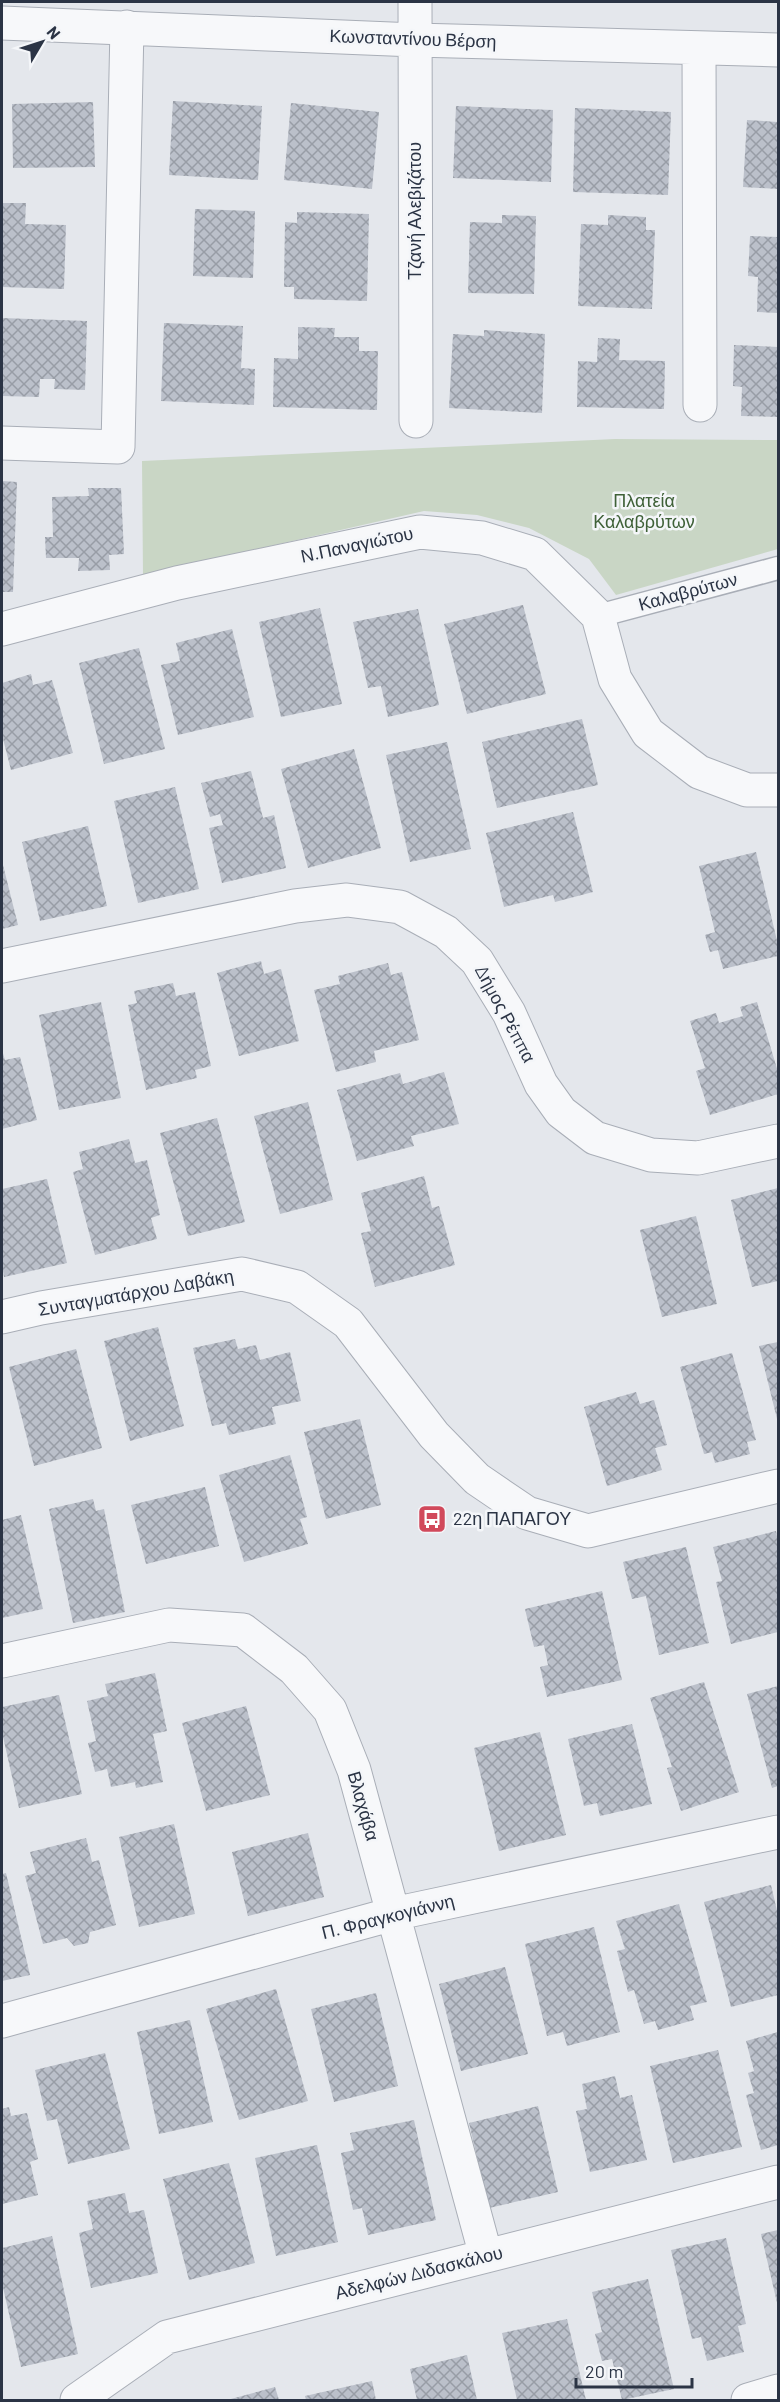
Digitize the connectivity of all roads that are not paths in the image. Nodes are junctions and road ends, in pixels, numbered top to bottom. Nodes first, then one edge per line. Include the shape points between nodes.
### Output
1 (415, 2) edge
2 (2, 23) edge
3 (127, 27) junction
4 (415, 40) junction
5 (699, 48) junction
6 (778, 50) edge
7 (700, 405) dead end
8 (416, 421) dead end
9 (2, 443) edge
10 (778, 568) edge
11 (598, 616) junction
12 (2, 629) edge
13 (778, 790) edge
14 (2, 966) edge
15 (778, 1141) edge
16 (2, 1317) edge
17 (778, 1486) edge
18 (2, 1661) edge
19 (778, 1832) edge
20 (393, 1914) junction
21 (2, 2021) edge
22 (778, 2182) edge
23 (486, 2256) junction
24 (778, 2391) edge
25 (77, 2400) edge
26 (748, 2400) edge

1 - 4 street, Τζανή Αλεβιζάτου
2 - 3 street, Κωνσταντίνου Βέρση
3 - 4 street, Κωνσταντίνου Βέρση
3 - 9 street via 117,447
4 - 5 street, Κωνσταντίνου Βέρση
4 - 8 street, Τζανή Αλεβιζάτου
5 - 6 street, Κωνσταντίνου Βέρση
5 - 7 street
10 - 11 lane, Καλαβρύτων
11 - 12 street, Ν.Παναγιώτου via 535,554 482,538 420,532 177,583
11 - 13 street via 615,679 648,733 699,772 747,790
14 - 15 street, Δήμος Ρέππα via 295,906 347,900 400,907 446,932 477,961 509,1013 541,1084 561,1112 595,1138 651,1155 698,1158
16 - 17 street, Συνταγματάρχου Δαβάκη via 242,1275 253,1277 297,1287 348,1323 434,1435 477,1479 527,1513 588,1531
18 - 20 street, Βλαχάβα via 169,1625 243,1630 294,1669 330,1710 354,1770
19 - 20 street, Π. Φραγκογιάννη
20 - 21 street, Π. Φραγκογιάννη
20 - 23 street, Βλαχάβα
22 - 23 street, Αδελφών Διδασκάλου
23 - 25 street, Αδελφών Διδασκάλου via 167,2337
24 - 26 street

